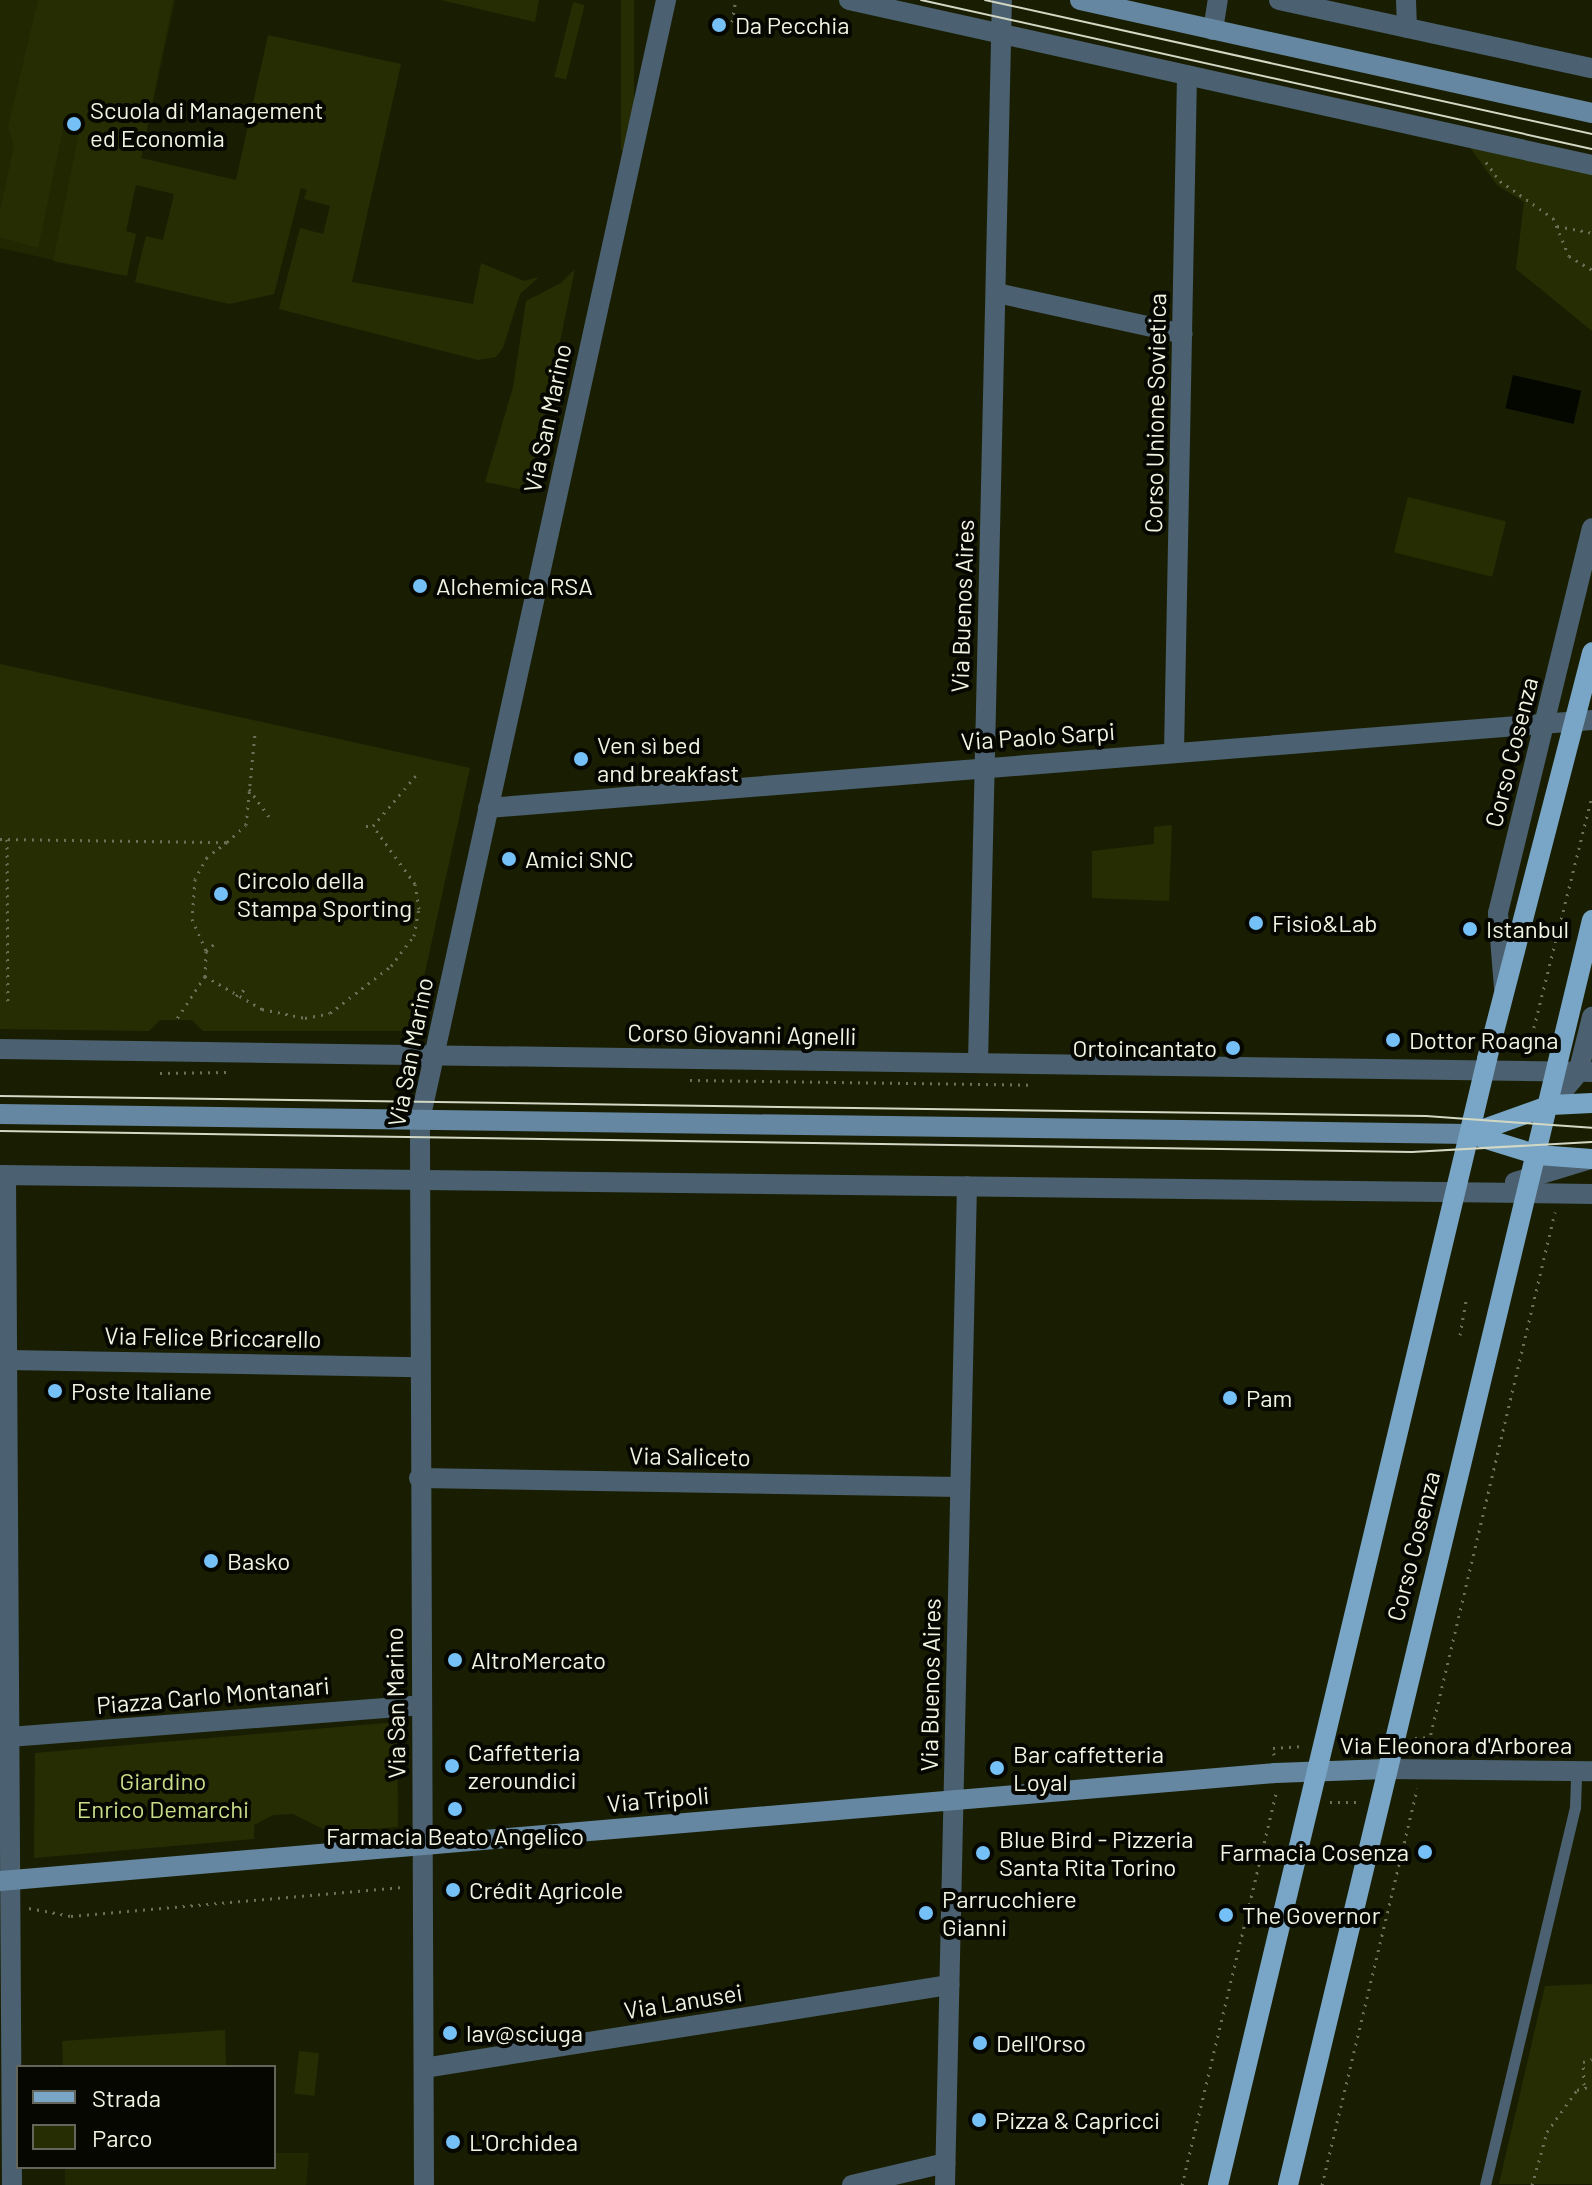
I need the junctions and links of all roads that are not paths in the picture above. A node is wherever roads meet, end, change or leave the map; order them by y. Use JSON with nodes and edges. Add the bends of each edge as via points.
{"nodes":[{"id":1,"x":666,"y":0,"type":"edge"},
{"id":2,"x":849,"y":0,"type":"edge"},
{"id":3,"x":1002,"y":0,"type":"edge"},
{"id":4,"x":1080,"y":0,"type":"edge"},
{"id":5,"x":1218,"y":0,"type":"edge"},
{"id":6,"x":1279,"y":0,"type":"edge"},
{"id":7,"x":1406,"y":0,"type":"edge"},
{"id":8,"x":1407,"y":28,"type":"junction"},
{"id":9,"x":1213,"y":30,"type":"junction"},
{"id":10,"x":1002,"y":34,"type":"junction"},
{"id":11,"x":1592,"y":68,"type":"edge"},
{"id":12,"x":1187,"y":75,"type":"junction"},
{"id":13,"x":1592,"y":113,"type":"edge"},
{"id":14,"x":1592,"y":165,"type":"edge"},
{"id":15,"x":997,"y":293,"type":"junction"},
{"id":16,"x":1183,"y":334,"type":"junction"},
{"id":17,"x":1592,"y":528,"type":"edge"},
{"id":18,"x":1592,"y":652,"type":"edge"},
{"id":19,"x":1584,"y":721,"type":"edge"},
{"id":20,"x":1546,"y":723,"type":"junction"},
{"id":21,"x":1174,"y":752,"type":"junction"},
{"id":22,"x":983,"y":765,"type":"junction"},
{"id":23,"x":488,"y":808,"type":"junction"},
{"id":24,"x":1592,"y":920,"type":"edge"},
{"id":25,"x":1504,"y":991,"type":"junction"},
{"id":26,"x":1592,"y":1017,"type":"edge"},
{"id":27,"x":0,"y":1049,"type":"edge"},
{"id":28,"x":433,"y":1056,"type":"junction"},
{"id":29,"x":978,"y":1063,"type":"junction"},
{"id":30,"x":1484,"y":1071,"type":"junction"},
{"id":31,"x":1585,"y":1072,"type":"edge"},
{"id":32,"x":1556,"y":1091,"type":"junction"},
{"id":33,"x":1592,"y":1102,"type":"edge"},
{"id":34,"x":0,"y":1114,"type":"edge"},
{"id":35,"x":420,"y":1120,"type":"junction"},
{"id":36,"x":1470,"y":1134,"type":"junction"},
{"id":37,"x":1538,"y":1155,"type":"junction"},
{"id":38,"x":1591,"y":1159,"type":"edge"},
{"id":39,"x":3,"y":1175,"type":"edge"},
{"id":40,"x":419,"y":1179,"type":"junction"},
{"id":41,"x":967,"y":1186,"type":"junction"},
{"id":42,"x":1530,"y":1186,"type":"junction"},
{"id":43,"x":1456,"y":1194,"type":"junction"},
{"id":44,"x":1592,"y":1194,"type":"edge"},
{"id":45,"x":7,"y":1360,"type":"junction"},
{"id":46,"x":418,"y":1367,"type":"junction"},
{"id":47,"x":419,"y":1478,"type":"junction"},
{"id":48,"x":960,"y":1487,"type":"junction"},
{"id":49,"x":4,"y":1662,"type":"edge"},
{"id":50,"x":421,"y":1705,"type":"junction"},
{"id":51,"x":9,"y":1737,"type":"junction"},
{"id":52,"x":1386,"y":1769,"type":"junction"},
{"id":53,"x":1320,"y":1770,"type":"junction"},
{"id":54,"x":1584,"y":1771,"type":"edge"},
{"id":55,"x":953,"y":1800,"type":"junction"},
{"id":56,"x":422,"y":1844,"type":"junction"},
{"id":57,"x":3,"y":1880,"type":"edge"},
{"id":58,"x":949,"y":1985,"type":"junction"},
{"id":59,"x":424,"y":2068,"type":"junction"},
{"id":60,"x":945,"y":2163,"type":"junction"},
{"id":61,"x":8,"y":2178,"type":"edge"},
{"id":62,"x":424,"y":2185,"type":"edge"},
{"id":63,"x":852,"y":2185,"type":"edge"},
{"id":64,"x":945,"y":2185,"type":"edge"},
{"id":65,"x":1218,"y":2185,"type":"edge"},
{"id":66,"x":1288,"y":2185,"type":"edge"},
{"id":67,"x":1485,"y":2185,"type":"edge"}],
"edges":[{"from":1,"to":23,"type":"street","name":"Via San Marino"},
{"from":2,"to":10,"type":"street"},
{"from":3,"to":10,"type":"street","name":"Via Buenos Aires"},
{"from":4,"to":9,"type":"main road"},
{"from":5,"to":9,"type":"street"},
{"from":6,"to":8,"type":"street"},
{"from":7,"to":8,"type":"street"},
{"from":8,"to":11,"type":"street"},
{"from":9,"to":13,"type":"main road"},
{"from":10,"to":12,"type":"street"},
{"from":10,"to":15,"type":"street","name":"Via Buenos Aires"},
{"from":12,"to":14,"type":"street"},
{"from":12,"to":16,"type":"street","name":"Corso Unione Sovietica"},
{"from":15,"to":16,"type":"street"},
{"from":15,"to":22,"type":"street","name":"Via Buenos Aires"},
{"from":16,"to":21,"type":"street","name":"Corso Unione Sovietica"},
{"from":17,"to":20,"type":"street","name":"Corso Cosenza"},
{"from":18,"to":19,"type":"main road","name":"Corso Cosenza"},
{"from":19,"to":20,"type":"street","name":"Via Paolo Sarpi"},
{"from":19,"to":25,"type":"main road","name":"Corso Cosenza"},
{"from":20,"to":21,"type":"street","name":"Via Paolo Sarpi"},
{"from":20,"to":25,"type":"street","name":"Corso Cosenza","via":[[1498,913]]},
{"from":21,"to":22,"type":"street","name":"Via Paolo Sarpi"},
{"from":22,"to":23,"type":"street","name":"Via Paolo Sarpi"},
{"from":22,"to":29,"type":"street","name":"Via Buenos Aires"},
{"from":23,"to":28,"type":"street","name":"Via San Marino"},
{"from":24,"to":32,"type":"main road","name":"Corso Cosenza"},
{"from":25,"to":30,"type":"main road","name":"Corso Cosenza"},
{"from":26,"to":31,"type":"street"},
{"from":27,"to":28,"type":"street","name":"Corso Giovanni Agnelli"},
{"from":28,"to":29,"type":"street","name":"Corso Giovanni Agnelli"},
{"from":28,"to":35,"type":"street","name":"Via San Marino"},
{"from":29,"to":30,"type":"street","name":"Corso Giovanni Agnelli"},
{"from":30,"to":32,"type":"street","name":"Corso Giovanni Agnelli"},
{"from":30,"to":36,"type":"main road","name":"Corso Cosenza"},
{"from":31,"to":32,"type":"street","name":"Corso Giovanni Agnelli"},
{"from":32,"to":33,"type":"main road","name":"Corso Giovanni Agnelli"},
{"from":32,"to":36,"type":"main road","name":"Corso Giovanni Agnelli"},
{"from":32,"to":37,"type":"main road","name":"Corso Cosenza"},
{"from":34,"to":35,"type":"main road","name":"Corso Giovanni Agnelli"},
{"from":35,"to":36,"type":"main road","name":"Corso Giovanni Agnelli"},
{"from":35,"to":40,"type":"street","name":"Via San Marino"},
{"from":36,"to":37,"type":"main road","name":"Corso Giovanni Agnelli"},
{"from":36,"to":43,"type":"main road","name":"Corso Cosenza"},
{"from":37,"to":38,"type":"main road","name":"Corso Giovanni Agnelli"},
{"from":37,"to":42,"type":"main road","name":"Corso Cosenza"},
{"from":38,"to":42,"type":"street","name":"Corso Giovanni Agnelli"},
{"from":39,"to":40,"type":"street","name":"Corso Giovanni Agnelli"},
{"from":39,"to":45,"type":"street"},
{"from":40,"to":41,"type":"street","name":"Corso Giovanni Agnelli"},
{"from":40,"to":46,"type":"street","name":"Via San Marino"},
{"from":41,"to":43,"type":"street","name":"Corso Giovanni Agnelli"},
{"from":41,"to":48,"type":"street","name":"Via Buenos Aires"},
{"from":42,"to":43,"type":"street","name":"Corso Giovanni Agnelli"},
{"from":42,"to":44,"type":"street","name":"Corso Giovanni Agnelli"},
{"from":42,"to":52,"type":"main road","name":"Corso Cosenza"},
{"from":43,"to":53,"type":"main road","name":"Corso Cosenza"},
{"from":45,"to":46,"type":"street","name":"Via Felice Briccarello"},
{"from":45,"to":49,"type":"street"},
{"from":46,"to":47,"type":"street","name":"Via San Marino"},
{"from":47,"to":48,"type":"street","name":"Via Saliceto"},
{"from":47,"to":50,"type":"street","name":"Via San Marino"},
{"from":48,"to":55,"type":"street","name":"Via Buenos Aires"},
{"from":49,"to":51,"type":"street"},
{"from":50,"to":51,"type":"street","name":"Piazza Carlo Montanari"},
{"from":50,"to":56,"type":"street","name":"Via San Marino"},
{"from":51,"to":57,"type":"street"},
{"from":52,"to":53,"type":"main road","name":"Via Eleonora d'Arborea"},
{"from":52,"to":54,"type":"street","name":"Via Eleonora d'Arborea"},
{"from":52,"to":66,"type":"main road","name":"Corso Cosenza"},
{"from":53,"to":55,"type":"main road","name":"Via Tripoli"},
{"from":53,"to":65,"type":"main road","name":"Corso Cosenza"},
{"from":54,"to":67,"type":"lane"},
{"from":55,"to":56,"type":"main road","name":"Via Tripoli"},
{"from":55,"to":58,"type":"street","name":"Via Buenos Aires"},
{"from":56,"to":57,"type":"main road","name":"Via Tripoli"},
{"from":56,"to":59,"type":"street","name":"Via San Marino"},
{"from":57,"to":61,"type":"street"},
{"from":58,"to":59,"type":"street","name":"Via Lanusei"},
{"from":58,"to":60,"type":"street","name":"Via Buenos Aires"},
{"from":59,"to":62,"type":"street","name":"Via San Marino"},
{"from":60,"to":63,"type":"street"},
{"from":60,"to":64,"type":"street","name":"Via Buenos Aires"}]}
